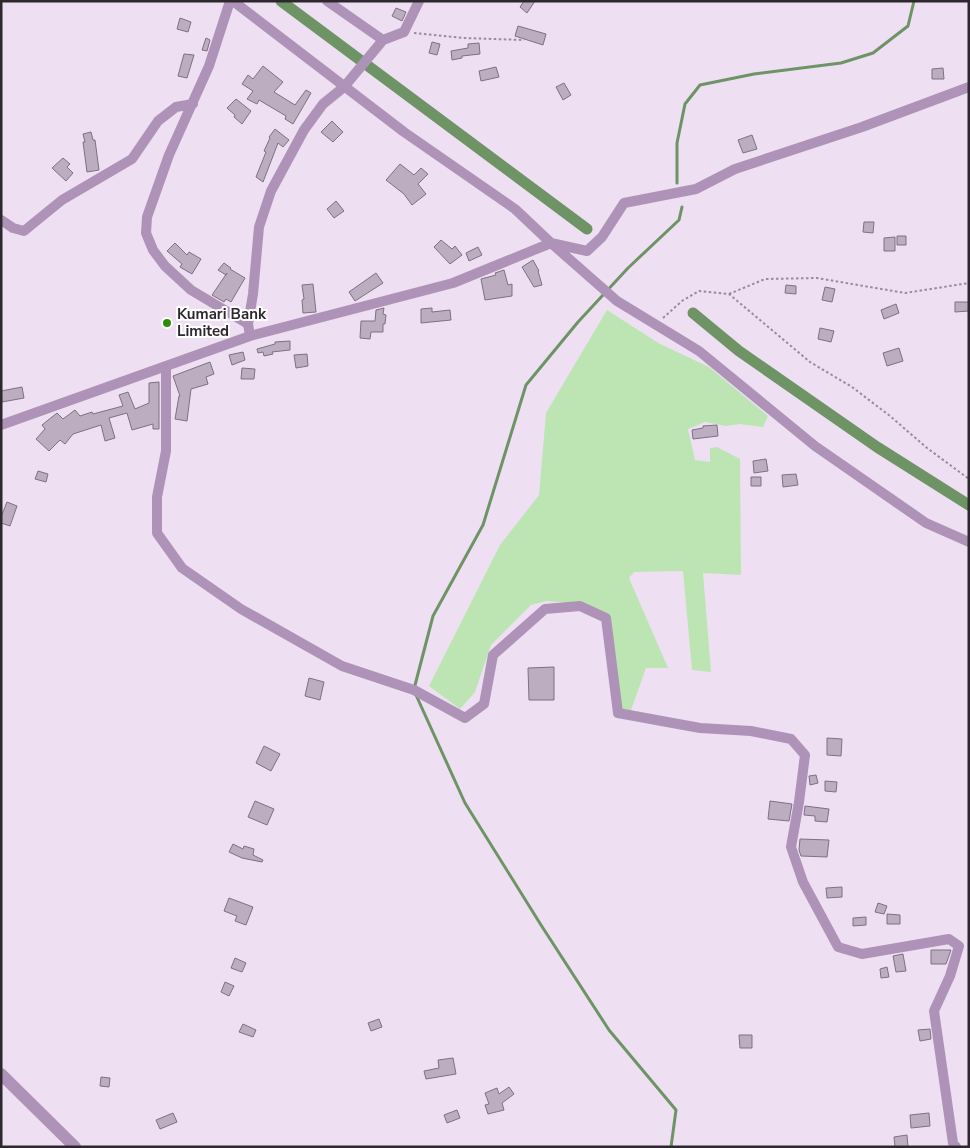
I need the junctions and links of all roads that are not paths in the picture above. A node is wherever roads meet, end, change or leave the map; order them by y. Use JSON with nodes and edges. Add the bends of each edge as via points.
{"nodes":[{"id":1,"x":232,"y":1,"type":"edge"},
{"id":2,"x":327,"y":1,"type":"edge"},
{"id":3,"x":419,"y":1,"type":"edge"},
{"id":4,"x":383,"y":40,"type":"junction"},
{"id":5,"x":344,"y":87,"type":"junction"},
{"id":6,"x":969,"y":87,"type":"edge"},
{"id":7,"x":193,"y":104,"type":"junction"},
{"id":8,"x":1,"y":220,"type":"edge"},
{"id":9,"x":551,"y":243,"type":"junction"},
{"id":10,"x":248,"y":324,"type":"junction"},
{"id":11,"x":250,"y":336,"type":"junction"},
{"id":12,"x":166,"y":366,"type":"junction"},
{"id":13,"x":1,"y":425,"type":"edge"},
{"id":14,"x":969,"y":542,"type":"edge"},
{"id":15,"x":1,"y":1074,"type":"edge"},
{"id":16,"x":75,"y":1147,"type":"edge"},
{"id":17,"x":956,"y":1147,"type":"edge"}],
"edges":[{"from":1,"to":5,"type":"street"},
{"from":1,"to":7,"type":"street"},
{"from":2,"to":4,"type":"street"},
{"from":3,"to":4,"type":"street","via":[[404,32]]},
{"from":4,"to":5,"type":"street"},
{"from":5,"to":9,"type":"street","via":[[515,208]]},
{"from":5,"to":10,"type":"street","via":[[323,104],[304,130],[271,191],[259,227]]},
{"from":6,"to":9,"type":"street","via":[[735,170],[696,189],[624,203],[602,237],[587,251]]},
{"from":7,"to":8,"type":"street","via":[[176,107],[158,122],[132,159],[62,200],[24,231]]},
{"from":7,"to":10,"type":"street","via":[[169,155],[147,217],[146,233],[153,250],[178,278]]},
{"from":9,"to":11,"type":"street","via":[[453,283]]},
{"from":9,"to":14,"type":"street","via":[[617,301],[700,351],[815,446],[926,523]]},
{"from":10,"to":11,"type":"street"},
{"from":11,"to":12,"type":"street"},
{"from":12,"to":13,"type":"street"},
{"from":12,"to":17,"type":"street","via":[[166,451],[157,497],[157,533],[182,568],[242,609],[342,666],[414,690],[466,718],[484,704],[493,655],[545,609],[580,606],[606,618],[618,712],[700,728],[751,731],[792,739],[805,755],[791,847],[804,882],[838,946],[862,954],[949,939],[959,946],[934,1011]]},
{"from":15,"to":16,"type":"street"}]}
